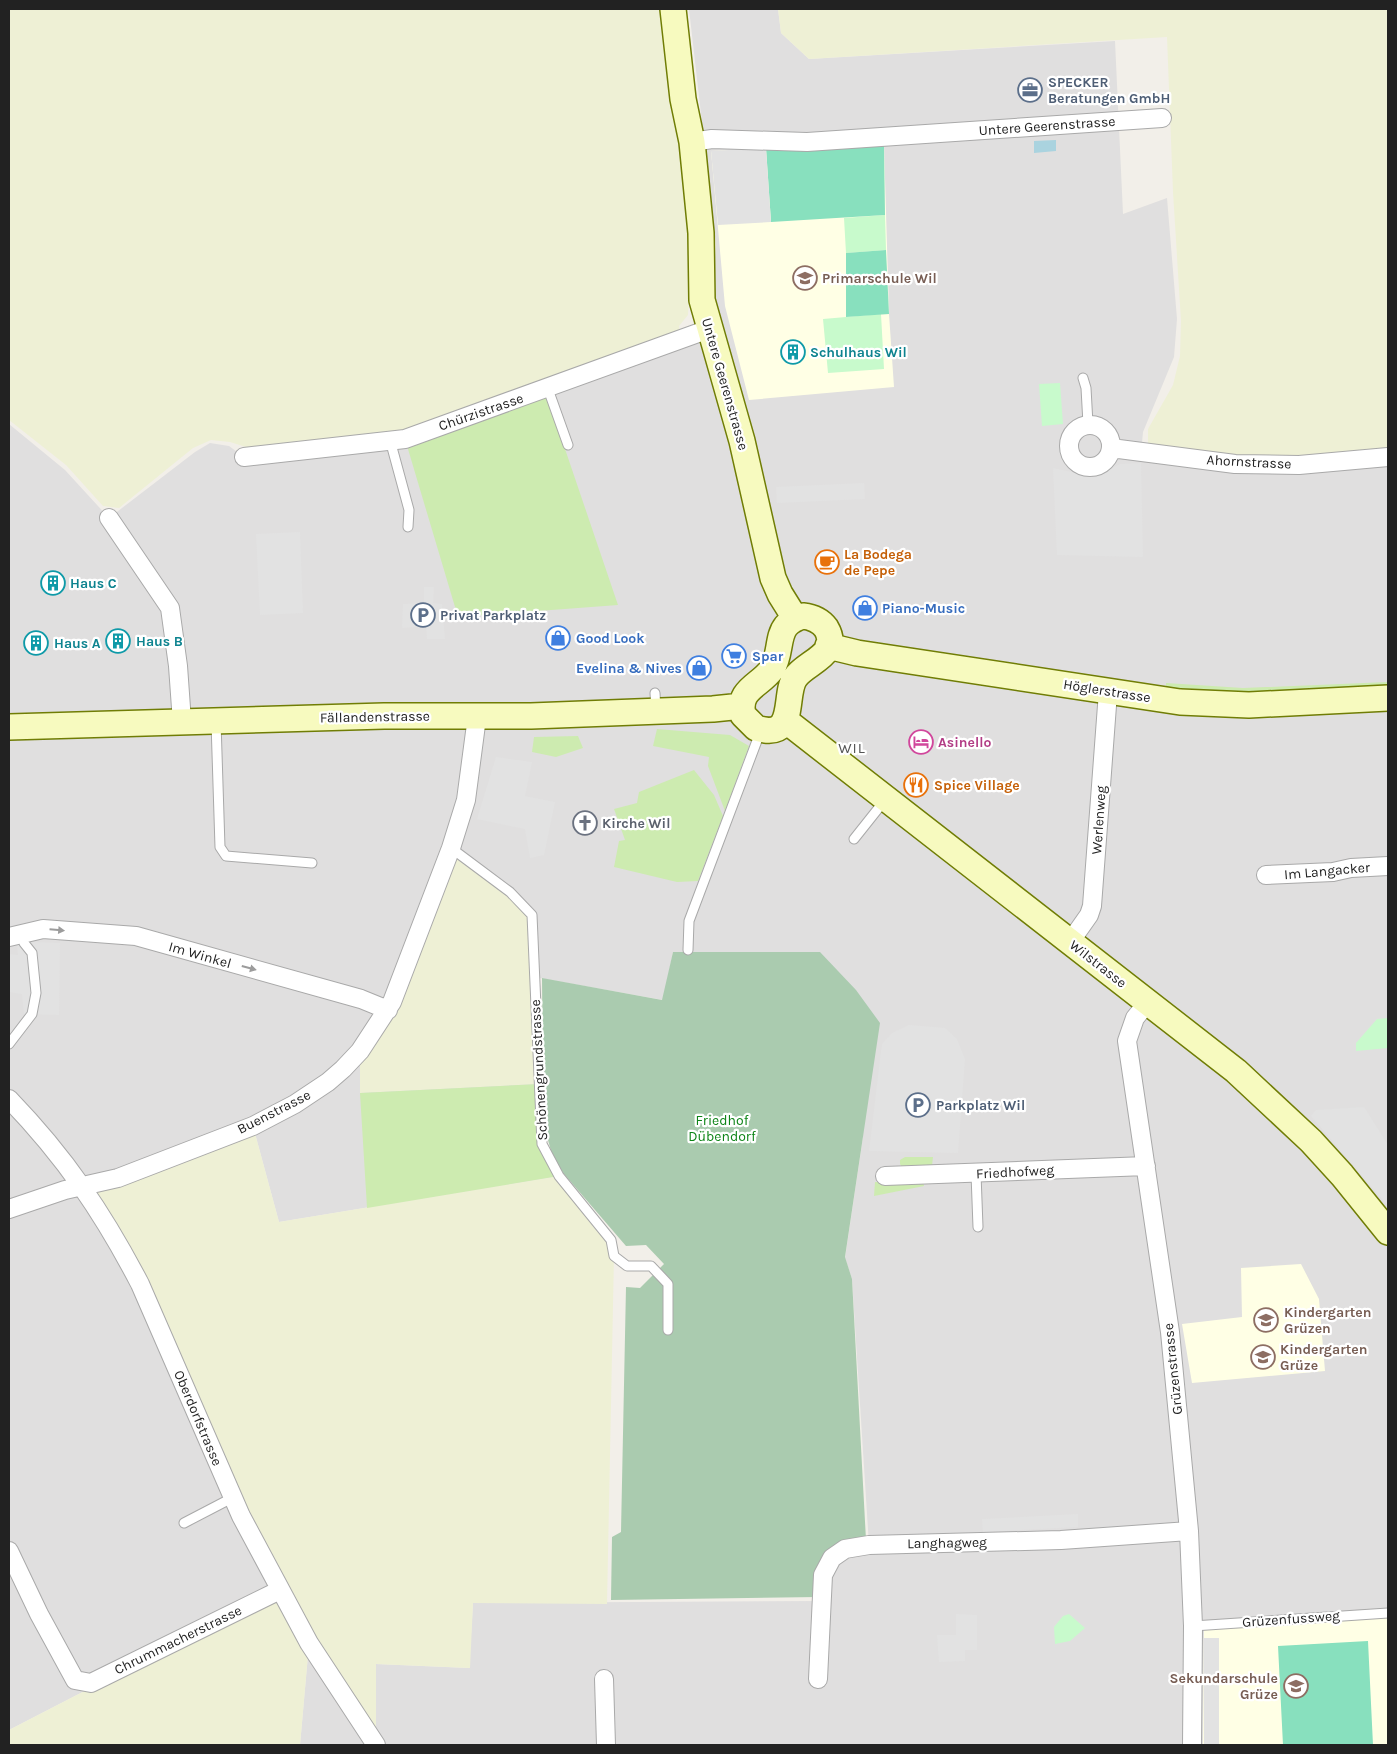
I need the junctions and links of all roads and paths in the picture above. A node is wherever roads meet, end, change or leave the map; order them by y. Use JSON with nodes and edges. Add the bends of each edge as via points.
{"nodes":[{"id":1,"x":673,"y":9,"type":"edge"},
{"id":2,"x":1162,"y":118,"type":"dead end"},
{"id":3,"x":692,"y":142,"type":"junction"},
{"id":4,"x":709,"y":329,"type":"junction"},
{"id":5,"x":1083,"y":378,"type":"dead end"},
{"id":6,"x":548,"y":389,"type":"junction"},
{"id":7,"x":1088,"y":424,"type":"junction"},
{"id":8,"x":390,"y":440,"type":"junction"},
{"id":9,"x":568,"y":446,"type":"dead end"},
{"id":10,"x":1111,"y":448,"type":"junction"},
{"id":11,"x":244,"y":457,"type":"dead end"},
{"id":12,"x":1388,"y":457,"type":"edge"},
{"id":13,"x":109,"y":518,"type":"dead end"},
{"id":14,"x":408,"y":527,"type":"dead end"},
{"id":15,"x":795,"y":618,"type":"junction"},
{"id":16,"x":828,"y":646,"type":"junction"},
{"id":17,"x":1108,"y":692,"type":"junction"},
{"id":18,"x":1388,"y":698,"type":"edge"},
{"id":19,"x":742,"y":706,"type":"junction"},
{"id":20,"x":477,"y":717,"type":"junction"},
{"id":21,"x":785,"y":720,"type":"junction"},
{"id":22,"x":182,"y":722,"type":"junction"},
{"id":23,"x":216,"y":722,"type":"junction"},
{"id":24,"x":9,"y":727,"type":"edge"},
{"id":25,"x":761,"y":730,"type":"junction"},
{"id":26,"x":886,"y":799,"type":"junction"},
{"id":27,"x":854,"y":839,"type":"dead end"},
{"id":28,"x":451,"y":848,"type":"junction"},
{"id":29,"x":312,"y":862,"type":"dead end"},
{"id":30,"x":1388,"y":866,"type":"edge"},
{"id":31,"x":1266,"y":875,"type":"dead end"},
{"id":32,"x":15,"y":935,"type":"edge"},
{"id":33,"x":1070,"y":942,"type":"junction"},
{"id":34,"x":688,"y":950,"type":"dead end"},
{"id":35,"x":1148,"y":1002,"type":"junction"},
{"id":36,"x":388,"y":1010,"type":"junction"},
{"id":37,"x":9,"y":1044,"type":"edge"},
{"id":38,"x":9,"y":1099,"type":"edge"},
{"id":39,"x":1146,"y":1166,"type":"junction"},
{"id":40,"x":976,"y":1174,"type":"junction"},
{"id":41,"x":884,"y":1176,"type":"dead end"},
{"id":42,"x":83,"y":1186,"type":"junction"},
{"id":43,"x":9,"y":1209,"type":"edge"},
{"id":44,"x":978,"y":1226,"type":"dead end"},
{"id":45,"x":1388,"y":1232,"type":"edge"},
{"id":46,"x":668,"y":1330,"type":"dead end"},
{"id":47,"x":232,"y":1498,"type":"junction"},
{"id":48,"x":184,"y":1522,"type":"dead end"},
{"id":49,"x":1189,"y":1531,"type":"junction"},
{"id":50,"x":9,"y":1551,"type":"edge"},
{"id":51,"x":280,"y":1590,"type":"junction"},
{"id":52,"x":1388,"y":1613,"type":"edge"},
{"id":53,"x":1193,"y":1626,"type":"junction"},
{"id":54,"x":604,"y":1679,"type":"dead end"},
{"id":55,"x":818,"y":1679,"type":"dead end"},
{"id":56,"x":376,"y":1745,"type":"edge"},
{"id":57,"x":606,"y":1745,"type":"edge"},
{"id":58,"x":1192,"y":1745,"type":"edge"}],
"edges":[{"from":1,"to":3,"type":"main road","name":"Untere Geerenstrasse","via":[[683,99]]},
{"from":2,"to":3,"type":"street","name":"Untere Geerenstrasse","via":[[807,142]]},
{"from":3,"to":4,"type":"main road","name":"Untere Geerenstrasse","via":[[701,232],[700,286]]},
{"from":4,"to":6,"type":"street","name":"Chürzistrasse"},
{"from":4,"to":15,"type":"main road","name":"Untere Geerenstrasse","via":[[742,440],[773,578]]},
{"from":5,"to":7,"type":"lane"},
{"from":6,"to":8,"type":"street","name":"Chürzistrasse","via":[[406,439]]},
{"from":6,"to":9,"type":"lane"},
{"from":7,"to":10,"type":"street","via":[[1105,431]]},
{"from":7,"to":10,"type":"street","via":[[1076,429],[1069,440],[1072,459],[1084,467],[1092,467],[1105,461]]},
{"from":8,"to":11,"type":"street","name":"Chürzistrasse"},
{"from":8,"to":14,"type":"lane","via":[[409,510]]},
{"from":10,"to":12,"type":"street","name":"Ahornstrasse","via":[[1235,464],[1300,464]]},
{"from":13,"to":22,"type":"street","via":[[170,608]]},
{"from":15,"to":16,"type":"main road","via":[[809,617],[820,622],[828,632]]},
{"from":15,"to":19,"type":"main road","via":[[783,631],[774,665],[747,691]]},
{"from":16,"to":17,"type":"main road","name":"Höglerstrasse"},
{"from":16,"to":21,"type":"main road","via":[[819,660],[794,678]]},
{"from":17,"to":18,"type":"main road","name":"Höglerstrasse","via":[[1224,705]]},
{"from":17,"to":33,"type":"street","name":"Werlenweg","via":[[1092,906]]},
{"from":19,"to":20,"type":"main road","name":"Fällandenstrasse","via":[[712,709],[656,702]]},
{"from":19,"to":25,"type":"main road","via":[[746,720]]},
{"from":20,"to":23,"type":"main road","name":"Fällandenstrasse","via":[[425,715]]},
{"from":20,"to":28,"type":"street","name":"Buenstrasse","via":[[466,800]]},
{"from":21,"to":25,"type":"main road","via":[[774,729]]},
{"from":21,"to":26,"type":"main road","name":"Wilstrasse"},
{"from":22,"to":23,"type":"main road","name":"Fällandenstrasse"},
{"from":22,"to":24,"type":"main road","name":"Fällandenstrasse"},
{"from":23,"to":29,"type":"lane","via":[[220,847],[226,856]]},
{"from":25,"to":34,"type":"lane","via":[[690,921]]},
{"from":26,"to":27,"type":"lane"},
{"from":26,"to":33,"type":"main road","name":"Wilstrasse"},
{"from":28,"to":36,"type":"street","name":"Buenstrasse"},
{"from":28,"to":46,"type":"lane","name":"Schönengrundstrasse","via":[[510,892],[532,915],[542,1144],[559,1176],[610,1240],[614,1256],[627,1266],[651,1266],[668,1284]]},
{"from":30,"to":31,"type":"street","name":"Im Langacker"},
{"from":32,"to":36,"type":"street","name":"Im Winkel","one_way":true,"via":[[43,929],[136,936],[361,999]]},
{"from":32,"to":37,"type":"lane","via":[[32,954],[36,993],[32,1014]]},
{"from":33,"to":35,"type":"main road","name":"Wilstrasse"},
{"from":35,"to":39,"type":"street","name":"Grüzenstrasse","via":[[1135,1018],[1127,1041]]},
{"from":35,"to":45,"type":"main road","name":"Wilstrasse","via":[[1272,1103],[1342,1175]]},
{"from":36,"to":42,"type":"street","name":"Buenstrasse","via":[[360,1051],[343,1069],[295,1104],[253,1126],[118,1178]]},
{"from":38,"to":42,"type":"street","name":"Oberdorfstrasse","via":[[44,1136]]},
{"from":39,"to":40,"type":"street","name":"Friedhofweg"},
{"from":39,"to":49,"type":"street","name":"Grüzenstrasse","via":[[1170,1332]]},
{"from":40,"to":41,"type":"street","name":"Friedhofweg"},
{"from":40,"to":44,"type":"lane"},
{"from":42,"to":43,"type":"street","name":"Buenstrasse"},
{"from":42,"to":47,"type":"street","name":"Oberdorfstrasse","via":[[140,1284]]},
{"from":47,"to":48,"type":"lane"},
{"from":47,"to":51,"type":"street","name":"Oberdorfstrasse"},
{"from":49,"to":53,"type":"street","name":"Grüzenstrasse"},
{"from":49,"to":55,"type":"street","name":"Langhagweg","via":[[1062,1540],[869,1545],[845,1549],[832,1558],[823,1575]]},
{"from":50,"to":51,"type":"street","name":"Chrummacherstrasse","via":[[75,1680],[91,1683]]},
{"from":51,"to":56,"type":"street","name":"Oberdorfstrasse","via":[[309,1643]]},
{"from":52,"to":53,"type":"lane","name":"Grüzenfussweg"},
{"from":53,"to":58,"type":"street","name":"Grüzenstrasse"},
{"from":54,"to":57,"type":"street"}]}
